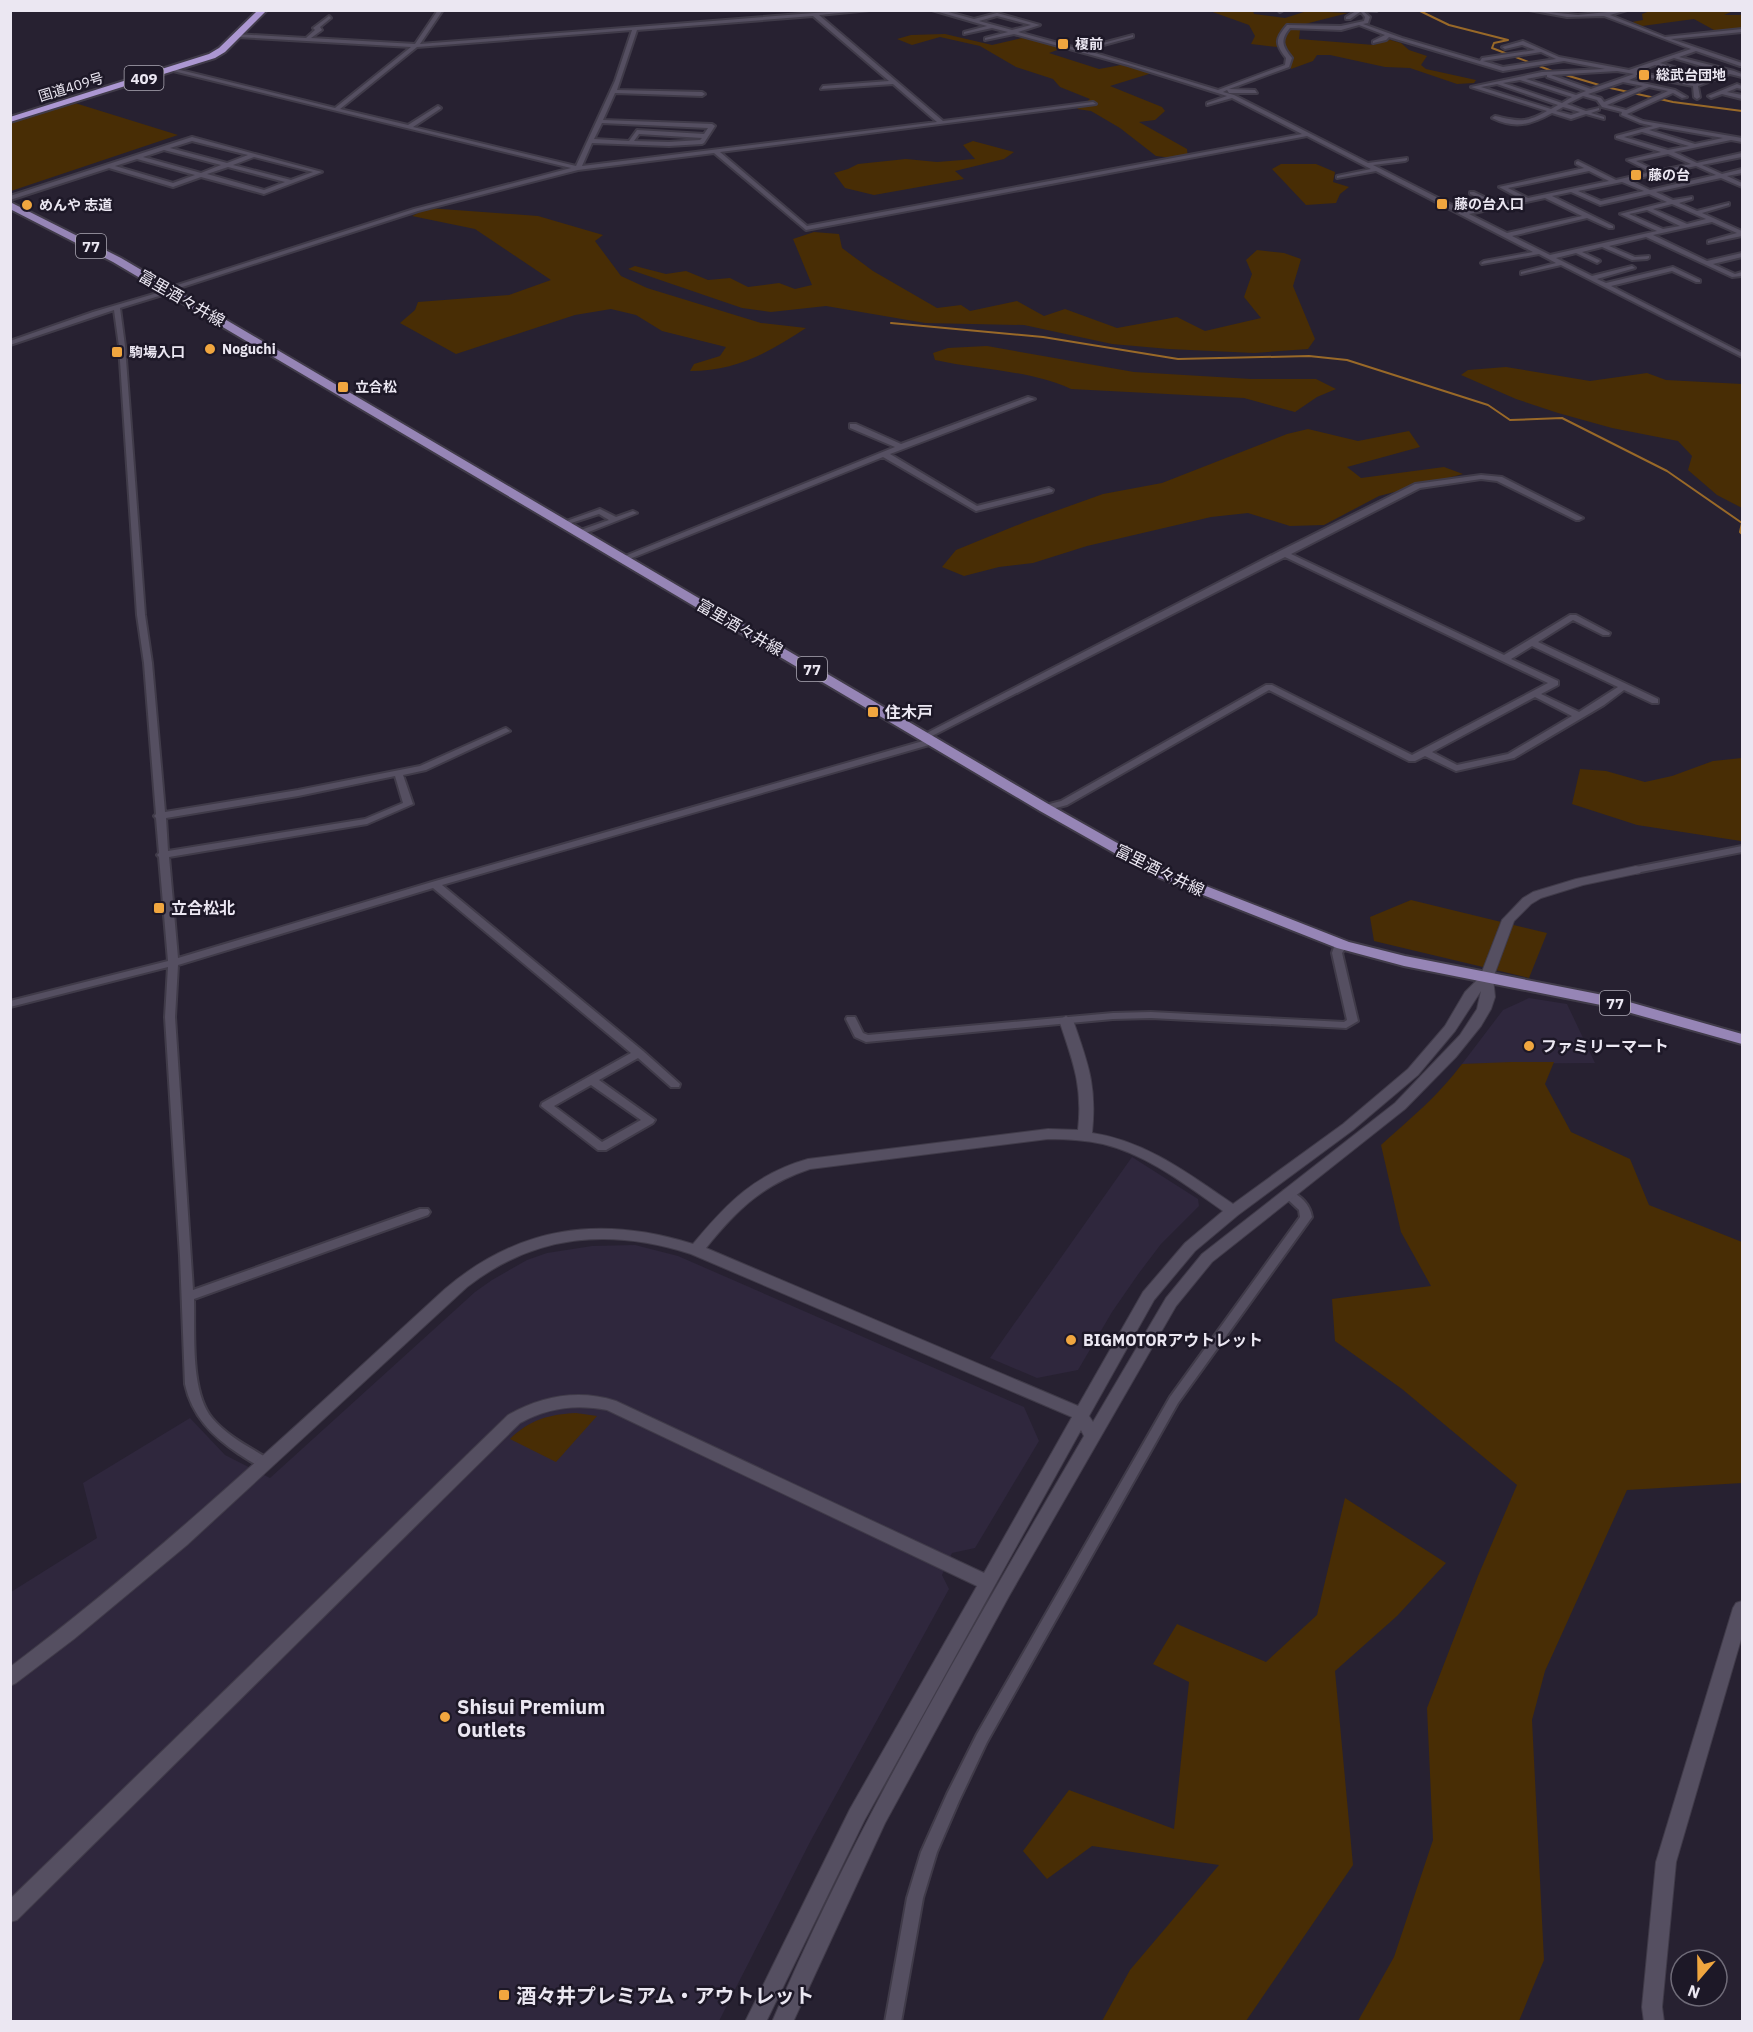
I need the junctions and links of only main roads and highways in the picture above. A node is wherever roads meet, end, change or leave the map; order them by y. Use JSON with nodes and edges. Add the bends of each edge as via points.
{"nodes":[{"id":1,"x":263,"y":10,"type":"edge"},
{"id":2,"x":10,"y":120,"type":"edge"},
{"id":3,"x":10,"y":205,"type":"edge"},
{"id":4,"x":1743,"y":1040,"type":"edge"}],
"edges":[{"from":1,"to":2,"type":"highway","name":"国道409号","number":"409","via":[[216,54]]},
{"from":3,"to":4,"type":"main road","name":"富里酒々井線","number":"77","via":[[117,260],[1160,873],[1343,945],[1608,1002]]}]}
